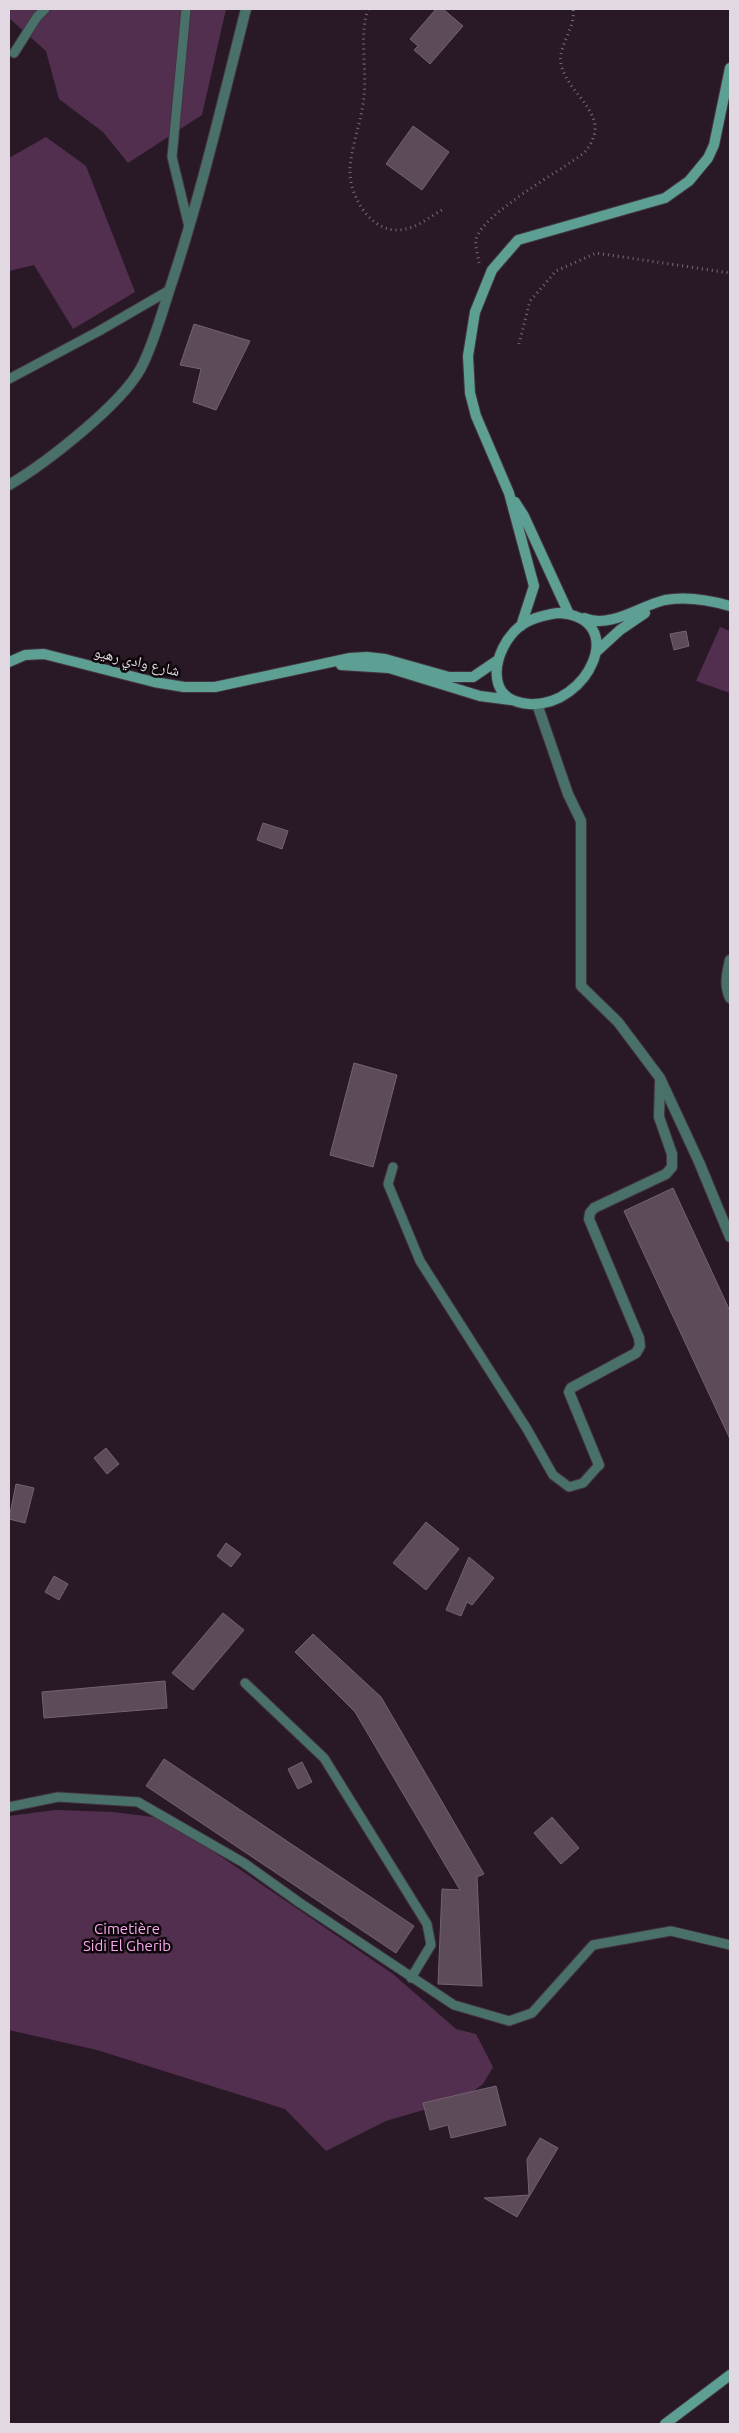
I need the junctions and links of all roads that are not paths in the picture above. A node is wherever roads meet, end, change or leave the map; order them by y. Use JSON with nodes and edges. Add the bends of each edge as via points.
{"nodes":[{"id":1,"x":45,"y":9,"type":"edge"},
{"id":2,"x":186,"y":9,"type":"edge"},
{"id":3,"x":246,"y":9,"type":"edge"},
{"id":4,"x":14,"y":53,"type":"dead end"},
{"id":5,"x":730,"y":68,"type":"edge"},
{"id":6,"x":189,"y":227,"type":"junction"},
{"id":7,"x":168,"y":291,"type":"junction"},
{"id":8,"x":9,"y":378,"type":"edge"},
{"id":9,"x":9,"y":485,"type":"edge"},
{"id":10,"x":509,"y":493,"type":"junction"},
{"id":11,"x":665,"y":600,"type":"junction"},
{"id":12,"x":730,"y":606,"type":"edge"},
{"id":13,"x":572,"y":614,"type":"junction"},
{"id":14,"x":521,"y":626,"type":"junction"},
{"id":15,"x":596,"y":652,"type":"junction"},
{"id":16,"x":498,"y":660,"type":"junction"},
{"id":17,"x":9,"y":662,"type":"edge"},
{"id":18,"x":320,"y":665,"type":"junction"},
{"id":19,"x":513,"y":700,"type":"junction"},
{"id":20,"x":537,"y":704,"type":"junction"},
{"id":21,"x":730,"y":960,"type":"edge"},
{"id":22,"x":730,"y":998,"type":"edge"},
{"id":23,"x":660,"y":1078,"type":"junction"},
{"id":24,"x":393,"y":1167,"type":"dead end"},
{"id":25,"x":730,"y":1237,"type":"edge"},
{"id":26,"x":599,"y":1465,"type":"joint"},
{"id":27,"x":245,"y":1683,"type":"dead end"},
{"id":28,"x":9,"y":1807,"type":"edge"},
{"id":29,"x":730,"y":1945,"type":"edge"},
{"id":30,"x":411,"y":1978,"type":"junction"},
{"id":31,"x":730,"y":2375,"type":"edge"},
{"id":32,"x":665,"y":2424,"type":"edge"}],
"edges":[{"from":1,"to":4,"type":"lane"},
{"from":2,"to":6,"type":"lane","via":[[172,156]]},
{"from":3,"to":6,"type":"street"},
{"from":5,"to":10,"type":"street","via":[[714,145],[689,181],[665,198],[518,240],[492,270],[475,312],[468,356],[470,393],[476,416]]},
{"from":6,"to":7,"type":"street"},
{"from":7,"to":8,"type":"lane"},
{"from":7,"to":9,"type":"street","via":[[141,368],[121,396],[51,457]]},
{"from":10,"to":13,"type":"street","via":[[524,516]]},
{"from":10,"to":14,"type":"street","via":[[534,586]]},
{"from":11,"to":12,"type":"street","via":[[690,598]]},
{"from":11,"to":13,"type":"street","via":[[613,619],[593,622]]},
{"from":11,"to":15,"type":"street","via":[[620,630]]},
{"from":13,"to":14,"type":"street","via":[[547,614]]},
{"from":13,"to":15,"type":"street","via":[[590,625],[597,643]]},
{"from":14,"to":16,"type":"street","via":[[509,638]]},
{"from":15,"to":20,"type":"street","via":[[580,684],[560,698]]},
{"from":16,"to":18,"type":"street","name":"شارع وادي رهيو","via":[[473,677],[465,678],[376,657],[350,658]]},
{"from":16,"to":19,"type":"street","via":[[496,669],[500,687]]},
{"from":17,"to":18,"type":"street","name":"شارع وادي رهيو","via":[[25,655],[44,654],[162,684],[200,688]]},
{"from":18,"to":19,"type":"street","name":"شارع وادي رهيو","via":[[379,666],[480,696]]},
{"from":19,"to":20,"type":"street"},
{"from":20,"to":23,"type":"street","via":[[568,794],[581,821],[581,986],[618,1022]]},
{"from":21,"to":22,"type":"street","via":[[727,991]]},
{"from":23,"to":25,"type":"street"},
{"from":23,"to":26,"type":"street","via":[[659,1117],[672,1154],[672,1168],[590,1212],[589,1220],[640,1346],[636,1353],[569,1392]]},
{"from":24,"to":26,"type":"lane","via":[[388,1184],[420,1261],[553,1475],[568,1487],[583,1483]]},
{"from":27,"to":30,"type":"lane","via":[[324,1758],[427,1924],[431,1945]]},
{"from":28,"to":30,"type":"lane","via":[[58,1797],[138,1802],[244,1863]]},
{"from":29,"to":30,"type":"lane","via":[[671,1931],[593,1945],[532,2013],[509,2022],[454,2005]]},
{"from":31,"to":32,"type":"street"}]}
